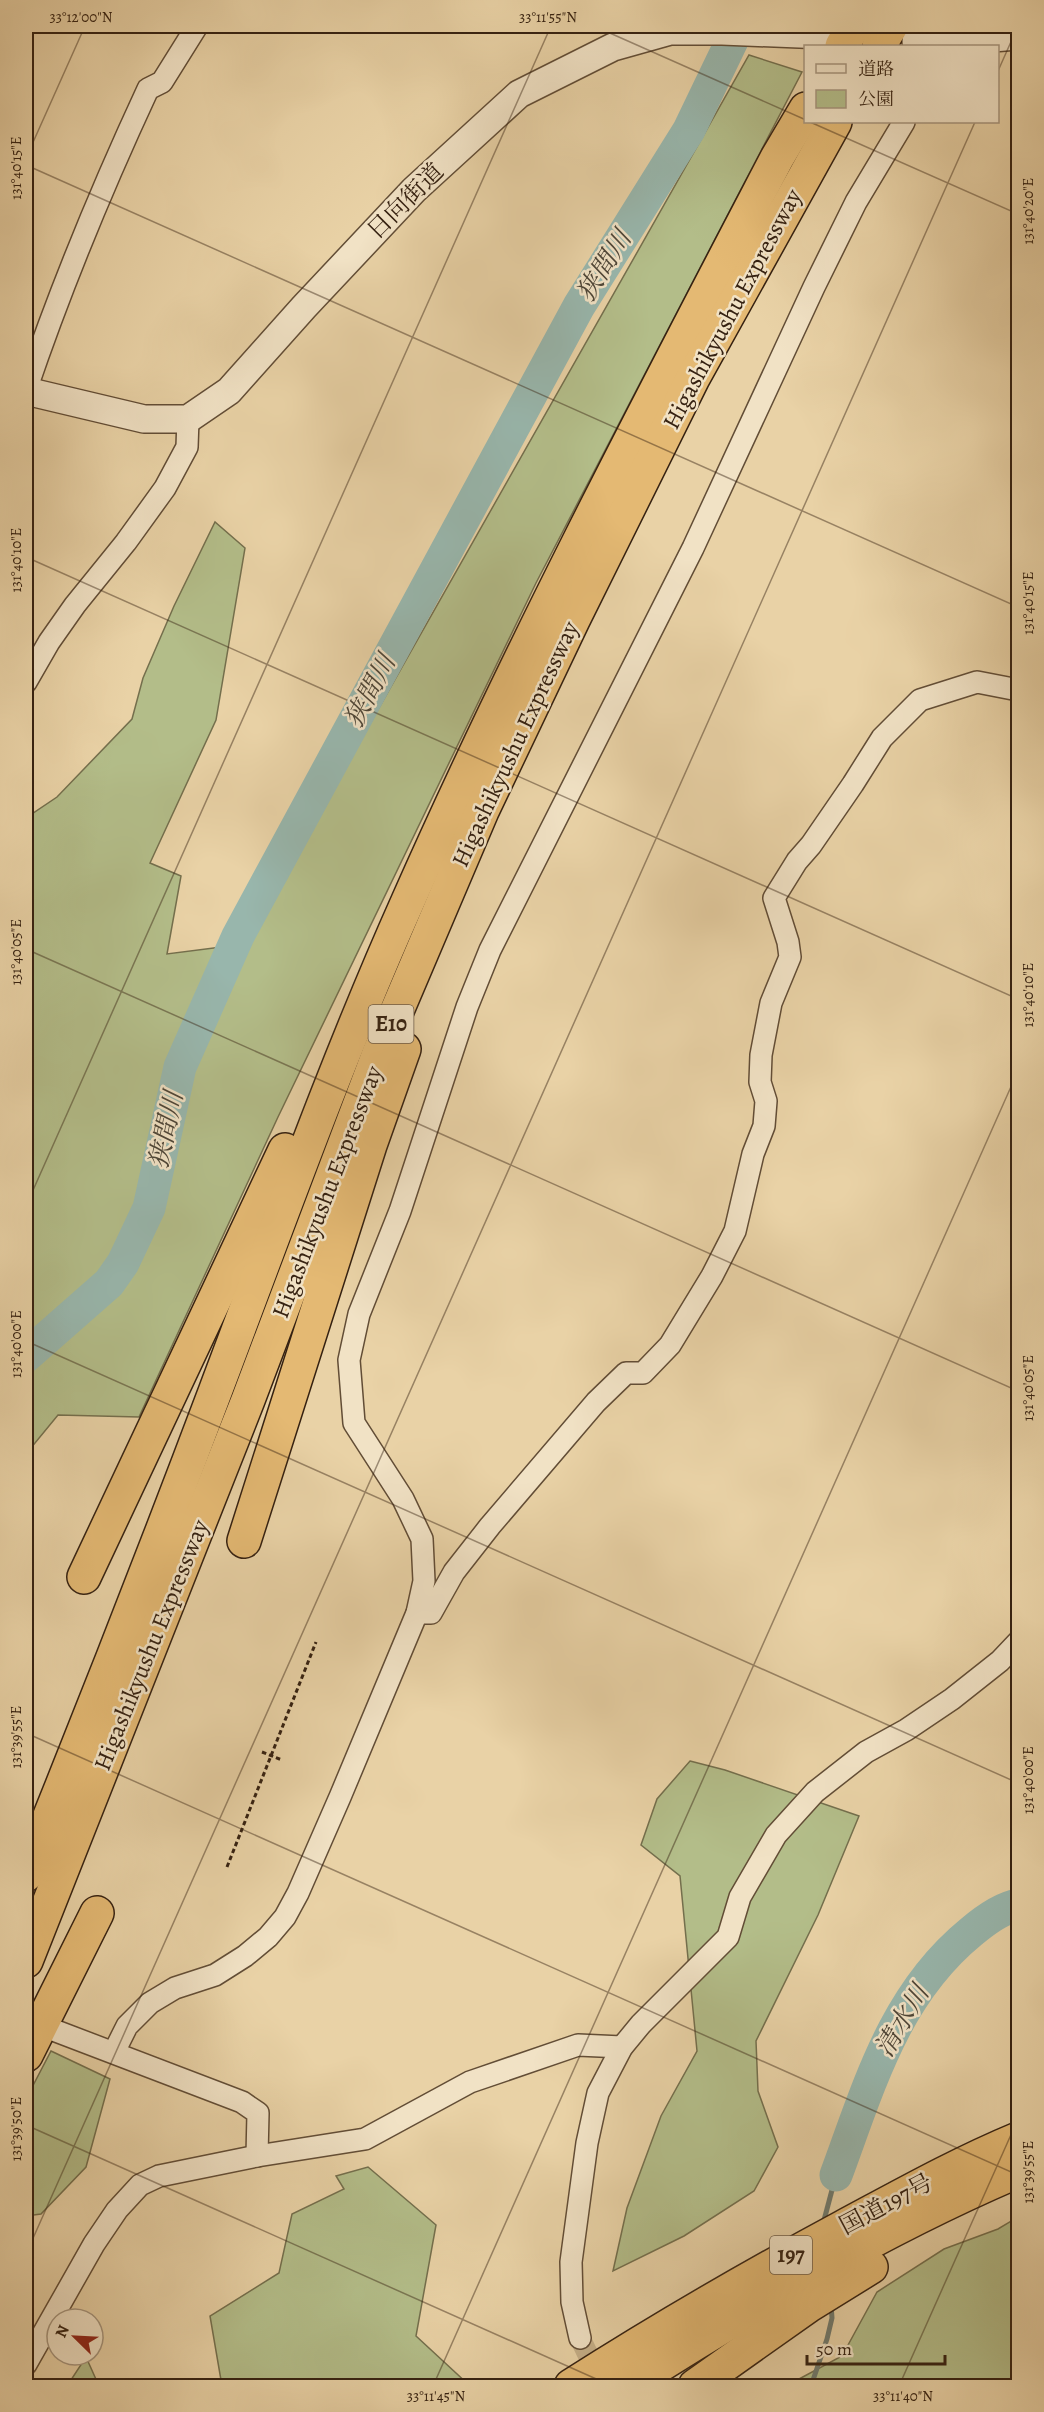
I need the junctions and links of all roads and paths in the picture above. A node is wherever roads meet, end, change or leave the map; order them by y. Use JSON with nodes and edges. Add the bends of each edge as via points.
{"nodes":[{"id":1,"x":197,"y":26,"type":"edge"},
{"id":2,"x":823,"y":33,"type":"edge"},
{"id":3,"x":929,"y":36,"type":"edge"},
{"id":4,"x":1018,"y":36,"type":"edge"},
{"id":5,"x":884,"y":45,"type":"edge"},
{"id":6,"x":804,"y":112,"type":"edge"},
{"id":7,"x":834,"y":123,"type":"edge"},
{"id":8,"x":903,"y":123,"type":"edge"},
{"id":9,"x":26,"y":390,"type":"edge"},
{"id":10,"x":188,"y":419,"type":"junction"},
{"id":11,"x":573,"y":620,"type":"junction"},
{"id":12,"x":26,"y":682,"type":"edge"},
{"id":13,"x":1018,"y":690,"type":"edge"},
{"id":14,"x":408,"y":902,"type":"junction"},
{"id":15,"x":244,"y":1541,"type":"dead end"},
{"id":16,"x":84,"y":1577,"type":"dead end"},
{"id":17,"x":417,"y":1613,"type":"junction"},
{"id":18,"x":316,"y":1642,"type":"dead end"},
{"id":19,"x":1018,"y":1642,"type":"edge"},
{"id":20,"x":262,"y":1752,"type":"dead end"},
{"id":21,"x":271,"y":1756,"type":"junction"},
{"id":22,"x":282,"y":1760,"type":"dead end"},
{"id":23,"x":227,"y":1867,"type":"dead end"},
{"id":24,"x":26,"y":1875,"type":"edge"},
{"id":25,"x":97,"y":1913,"type":"dead end"},
{"id":26,"x":26,"y":1961,"type":"edge"},
{"id":27,"x":56,"y":2031,"type":"dead end"},
{"id":28,"x":622,"y":2047,"type":"junction"},
{"id":29,"x":114,"y":2052,"type":"junction"},
{"id":30,"x":26,"y":2055,"type":"edge"},
{"id":31,"x":1018,"y":2139,"type":"edge"},
{"id":32,"x":257,"y":2156,"type":"junction"},
{"id":33,"x":1018,"y":2171,"type":"edge"},
{"id":34,"x":1018,"y":2182,"type":"edge"},
{"id":35,"x":580,"y":2338,"type":"tunnel mouth"},
{"id":36,"x":26,"y":2364,"type":"edge"},
{"id":37,"x":571,"y":2386,"type":"edge"},
{"id":38,"x":627,"y":2386,"type":"edge"},
{"id":39,"x":695,"y":2386,"type":"edge"}],
"edges":[{"from":1,"to":9,"type":"street","via":[[162,82],[148,89],[54,307]]},
{"from":2,"to":10,"type":"street","name":"日向街道","via":[[670,32],[613,47],[519,94],[414,190],[229,391]]},
{"from":3,"to":4,"type":"street"},
{"from":3,"to":5,"type":"highway"},
{"from":6,"to":14,"type":"highway","name":"Higashikyushu Expressway","number":"E10","via":[[598,504]]},
{"from":7,"to":11,"type":"highway","name":"Higashikyushu Expressway","number":"E10","via":[[693,378]]},
{"from":8,"to":17,"type":"street","via":[[856,202],[693,548],[490,950],[467,1007],[400,1210],[359,1314],[349,1360],[354,1423],[403,1499],[422,1539],[424,1581]]},
{"from":9,"to":10,"type":"street","via":[[144,419]]},
{"from":10,"to":12,"type":"street","via":[[188,447],[165,488],[55,632]]},
{"from":11,"to":15,"type":"highway","via":[[431,974],[370,1145]]},
{"from":11,"to":26,"type":"highway","name":"Higashikyushu Expressway","number":"E10","via":[[482,811],[393,1020]]},
{"from":13,"to":17,"type":"street","via":[[976,682],[920,700],[882,738],[854,784],[797,861],[774,898],[790,957],[771,1003],[761,1055],[760,1082],[766,1101],[764,1126],[753,1154],[735,1232],[670,1346],[643,1373],[627,1373],[596,1402],[475,1544],[431,1613]]},
{"from":14,"to":16,"type":"highway","via":[[336,1042]]},
{"from":14,"to":24,"type":"highway","name":"Higashikyushu Expressway","number":"E10","via":[[282,1210],[121,1640]]},
{"from":17,"to":29,"type":"street","via":[[336,1808],[285,1917],[245,1956],[215,1975],[175,1988],[150,2003],[127,2026]]},
{"from":18,"to":21,"type":"path"},
{"from":19,"to":28,"type":"street","via":[[952,1699],[866,1752],[815,1792],[776,1835],[740,1897],[728,1936]]},
{"from":20,"to":21,"type":"path"},
{"from":21,"to":22,"type":"path"},
{"from":21,"to":23,"type":"path"},
{"from":25,"to":30,"type":"highway"},
{"from":27,"to":29,"type":"street"},
{"from":28,"to":32,"type":"street","via":[[578,2045],[470,2082],[365,2139]]},
{"from":28,"to":35,"type":"street","via":[[598,2093],[587,2143],[571,2262],[572,2302]]},
{"from":29,"to":32,"type":"street","via":[[242,2102],[258,2113]]},
{"from":31,"to":37,"type":"highway","name":"国道197号","number":"197","via":[[779,2261]]},
{"from":32,"to":36,"type":"street","via":[[159,2176],[140,2185],[94,2244]]},
{"from":33,"to":38,"type":"highway","name":"国道197号","number":"197","via":[[959,2197],[828,2267],[724,2325]]},
{"from":34,"to":39,"type":"highway","via":[[808,2306]]}]}
